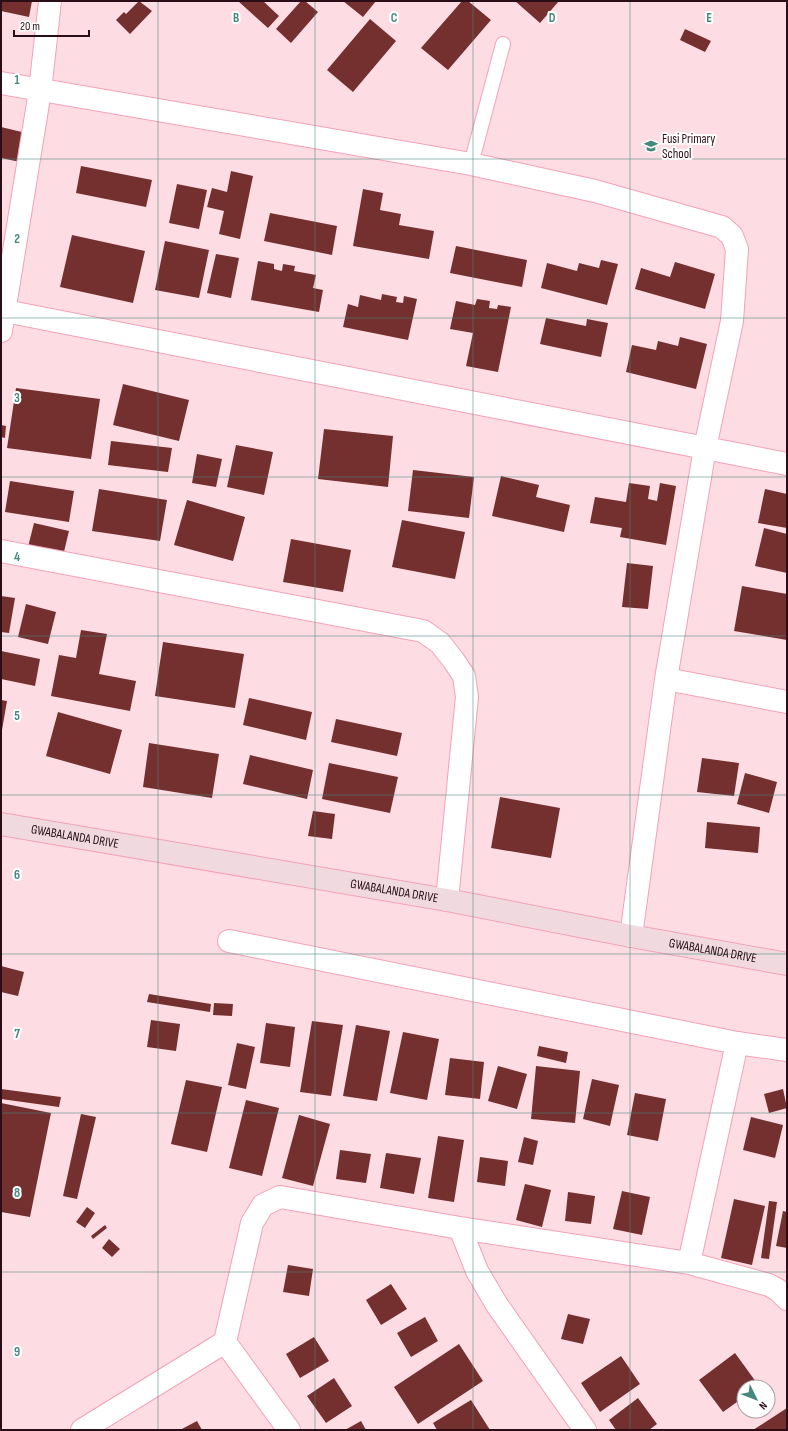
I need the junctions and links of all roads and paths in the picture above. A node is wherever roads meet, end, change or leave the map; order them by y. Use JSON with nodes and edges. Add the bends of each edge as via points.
{"nodes":[{"id":1,"x":50,"y":1,"type":"edge"},
{"id":2,"x":503,"y":44,"type":"dead end"},
{"id":3,"x":1,"y":83,"type":"edge"},
{"id":4,"x":40,"y":91,"type":"junction"},
{"id":5,"x":471,"y":164,"type":"junction"},
{"id":6,"x":3,"y":321,"type":"edge"},
{"id":7,"x":705,"y":448,"type":"junction"},
{"id":8,"x":787,"y":464,"type":"edge"},
{"id":9,"x":1,"y":551,"type":"edge"},
{"id":10,"x":666,"y":679,"type":"junction"},
{"id":11,"x":787,"y":702,"type":"edge"},
{"id":12,"x":1,"y":824,"type":"edge"},
{"id":13,"x":447,"y":900,"type":"junction"},
{"id":14,"x":631,"y":936,"type":"junction"},
{"id":15,"x":229,"y":941,"type":"dead end"},
{"id":16,"x":787,"y":964,"type":"edge"},
{"id":17,"x":737,"y":1043,"type":"junction"},
{"id":18,"x":787,"y":1050,"type":"edge"},
{"id":19,"x":460,"y":1228,"type":"junction"},
{"id":20,"x":689,"y":1263,"type":"junction"},
{"id":21,"x":787,"y":1299,"type":"edge"},
{"id":22,"x":225,"y":1342,"type":"junction"},
{"id":23,"x":82,"y":1430,"type":"edge"},
{"id":24,"x":289,"y":1430,"type":"edge"},
{"id":25,"x":585,"y":1430,"type":"edge"}],
"edges":[{"from":1,"to":4,"type":"street"},
{"from":2,"to":5,"type":"lane"},
{"from":3,"to":4,"type":"street"},
{"from":4,"to":5,"type":"street"},
{"from":4,"to":6,"type":"street"},
{"from":5,"to":7,"type":"street","via":[[595,190],[722,227],[732,236],[737,249],[732,321]]},
{"from":6,"to":7,"type":"street"},
{"from":7,"to":8,"type":"street"},
{"from":7,"to":10,"type":"street"},
{"from":9,"to":13,"type":"street","via":[[423,631],[440,643],[464,676],[467,697]]},
{"from":10,"to":11,"type":"street"},
{"from":10,"to":14,"type":"street"},
{"from":12,"to":13,"type":"street","name":"GWABALANDA DRIVE"},
{"from":13,"to":14,"type":"street","name":"GWABALANDA DRIVE"},
{"from":14,"to":16,"type":"street","name":"GWABALANDA DRIVE"},
{"from":15,"to":17,"type":"street"},
{"from":17,"to":18,"type":"street"},
{"from":17,"to":20,"type":"street"},
{"from":19,"to":20,"type":"street"},
{"from":19,"to":22,"type":"street","via":[[280,1197],[263,1205],[252,1223]]},
{"from":19,"to":25,"type":"street","via":[[477,1271],[497,1305]]},
{"from":20,"to":21,"type":"street","via":[[768,1285]]},
{"from":22,"to":23,"type":"street"},
{"from":22,"to":24,"type":"street"}]}
